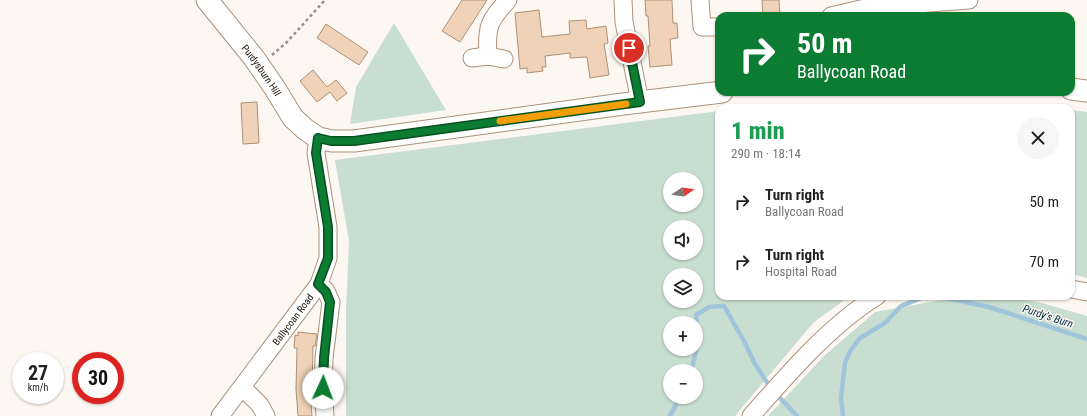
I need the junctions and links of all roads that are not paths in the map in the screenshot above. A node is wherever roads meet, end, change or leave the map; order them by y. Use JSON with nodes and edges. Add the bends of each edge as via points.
{"nodes":[{"id":1,"x":207,"y":0,"type":"edge"},
{"id":2,"x":508,"y":0,"type":"edge"},
{"id":3,"x":623,"y":0,"type":"edge"},
{"id":4,"x":700,"y":0,"type":"edge"},
{"id":5,"x":969,"y":0,"type":"edge"},
{"id":6,"x":865,"y":4,"type":"edge"},
{"id":7,"x":842,"y":12,"type":"edge"},
{"id":8,"x":715,"y":27,"type":"edge"},
{"id":9,"x":488,"y":57,"type":"dead end"},
{"id":10,"x":1075,"y":90,"type":"edge"},
{"id":11,"x":1087,"y":91,"type":"edge"},
{"id":12,"x":715,"y":93,"type":"edge"},
{"id":13,"x":640,"y":102,"type":"junction"},
{"id":14,"x":318,"y":138,"type":"junction"},
{"id":15,"x":318,"y":284,"type":"junction"},
{"id":16,"x":1075,"y":290,"type":"edge"},
{"id":17,"x":1087,"y":292,"type":"edge"},
{"id":18,"x":871,"y":300,"type":"edge"},
{"id":19,"x":242,"y":386,"type":"junction"},
{"id":20,"x":220,"y":416,"type":"edge"},
{"id":21,"x":266,"y":416,"type":"edge"},
{"id":22,"x":325,"y":416,"type":"edge"},
{"id":23,"x":750,"y":416,"type":"edge"}],
"edges":[{"from":1,"to":14,"type":"main road","name":"Purdysburn Hill","via":[[260,66],[293,118]]},
{"from":2,"to":9,"type":"street","via":[[489,24]]},
{"from":3,"to":13,"type":"street","via":[[624,22]]},
{"from":4,"to":8,"type":"street","via":[[702,28]]},
{"from":5,"to":6,"type":"street"},
{"from":6,"to":7,"type":"street"},
{"from":10,"to":11,"type":"main road"},
{"from":12,"to":13,"type":"main road"},
{"from":13,"to":14,"type":"main road","via":[[354,141]]},
{"from":14,"to":15,"type":"street","name":"Ballycoan Road","via":[[316,153],[328,227],[328,258]]},
{"from":15,"to":19,"type":"street","name":"Ballycoan Road"},
{"from":15,"to":22,"type":"street","via":[[326,292],[330,302],[324,358]]},
{"from":16,"to":17,"type":"street"},
{"from":18,"to":23,"type":"street","via":[[807,355]]},
{"from":19,"to":20,"type":"street","name":"Ballycoan Road"},
{"from":19,"to":21,"type":"street","via":[[260,405]]}]}
